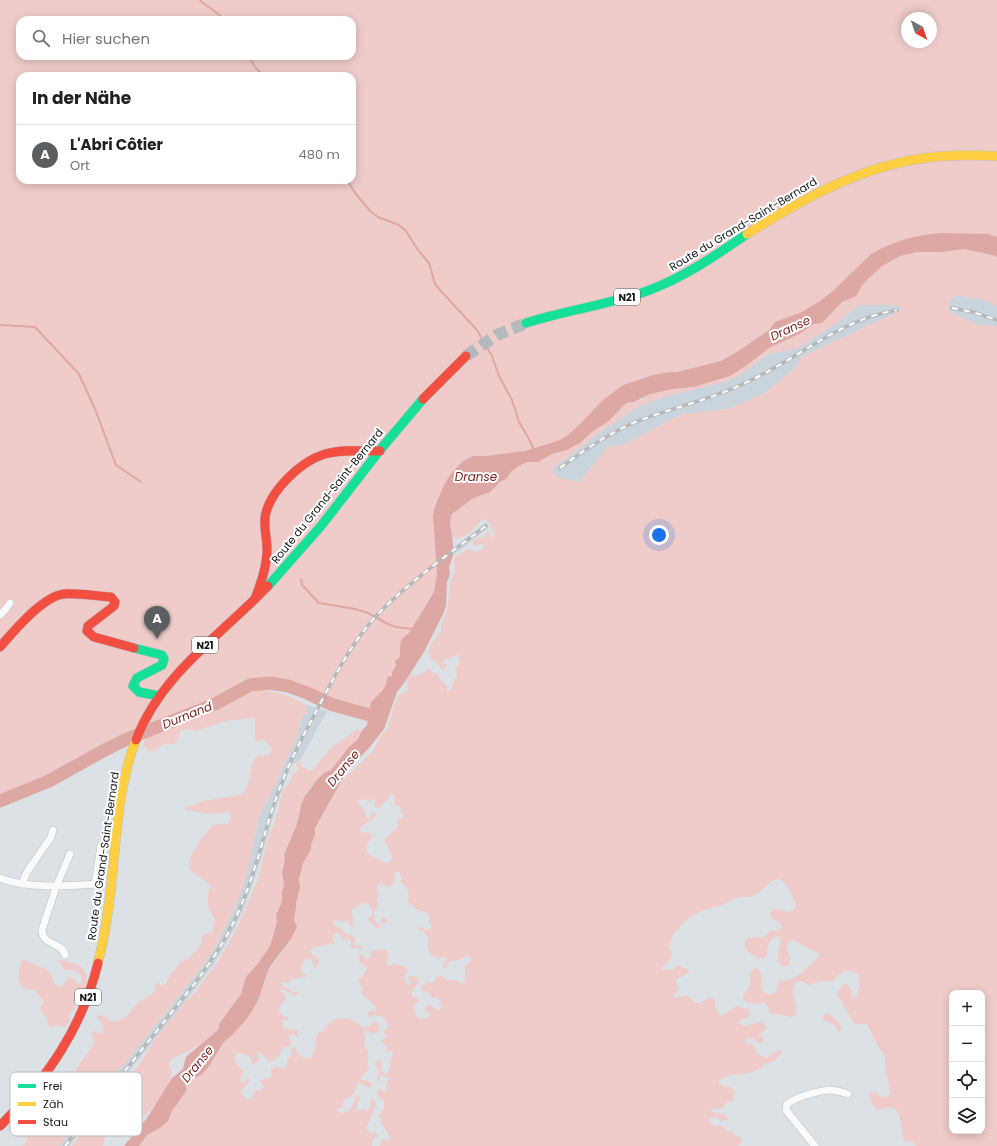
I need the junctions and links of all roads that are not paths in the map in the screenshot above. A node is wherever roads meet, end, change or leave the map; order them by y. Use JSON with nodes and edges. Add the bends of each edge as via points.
{"nodes":[{"id":1,"x":997,"y":156,"type":"edge"},
{"id":2,"x":526,"y":323,"type":"tunnel mouth"},
{"id":3,"x":466,"y":356,"type":"tunnel mouth"},
{"id":4,"x":380,"y":451,"type":"junction"},
{"id":5,"x":255,"y":598,"type":"junction"},
{"id":6,"x":10,"y":603,"type":"dead end"},
{"id":7,"x":0,"y":615,"type":"edge"},
{"id":8,"x":0,"y":647,"type":"edge"},
{"id":9,"x":159,"y":696,"type":"junction"},
{"id":10,"x":53,"y":830,"type":"dead end"},
{"id":11,"x":101,"y":846,"type":"dead end"},
{"id":12,"x":70,"y":854,"type":"dead end"},
{"id":13,"x":0,"y":878,"type":"edge"},
{"id":14,"x":23,"y":884,"type":"junction"},
{"id":15,"x":56,"y":887,"type":"junction"},
{"id":16,"x":65,"y":955,"type":"dead end"},
{"id":17,"x":48,"y":1072,"type":"edge"},
{"id":18,"x":848,"y":1094,"type":"dead end"},
{"id":19,"x":10,"y":1116,"type":"edge"},
{"id":20,"x":10,"y":1120,"type":"edge"},
{"id":21,"x":0,"y":1126,"type":"edge"},
{"id":22,"x":0,"y":1133,"type":"edge"},
{"id":23,"x":815,"y":1146,"type":"edge"}],
"edges":[{"from":1,"to":2,"type":"main road","name":"Route du Grand-Saint-Bernard","number":"N21","via":[[958,154],[908,160],[864,172],[814,195],[686,273],[651,290]]},
{"from":3,"to":4,"type":"main road","name":"Route du Grand-Saint-Bernard","number":"N21","via":[[428,392]]},
{"from":4,"to":5,"type":"main road","name":"Route du Grand-Saint-Bernard","number":"N21","via":[[291,561]]},
{"from":4,"to":5,"type":"main road","via":[[326,453],[298,470],[275,493],[268,504],[265,517],[266,565]]},
{"from":5,"to":9,"type":"main road","name":"Route du Grand-Saint-Bernard","number":"N21","via":[[194,656]]},
{"from":6,"to":7,"type":"street"},
{"from":8,"to":9,"type":"main road","via":[[21,624],[58,596],[63,594],[111,597],[114,606],[88,626],[87,631],[94,637],[162,654],[162,665],[136,678],[133,686],[139,692]]},
{"from":9,"to":17,"type":"main road","name":"Route du Grand-Saint-Bernard","number":"N21","via":[[138,733],[122,793],[106,925],[94,981],[65,1048]]},
{"from":10,"to":14,"type":"street","via":[[27,872]]},
{"from":11,"to":15,"type":"street","via":[[94,884]]},
{"from":12,"to":15,"type":"street"},
{"from":13,"to":14,"type":"street"},
{"from":14,"to":15,"type":"street"},
{"from":15,"to":16,"type":"street","via":[[42,935],[63,950]]},
{"from":18,"to":23,"type":"street","via":[[827,1090],[800,1097],[787,1104],[786,1110]]},
{"from":19,"to":21,"type":"main road","name":"Route du Grand-Saint-Bernard","number":"N21"},
{"from":20,"to":22,"type":"main road","name":"Route du Grand-Saint-Bernard","number":"N21"}]}
